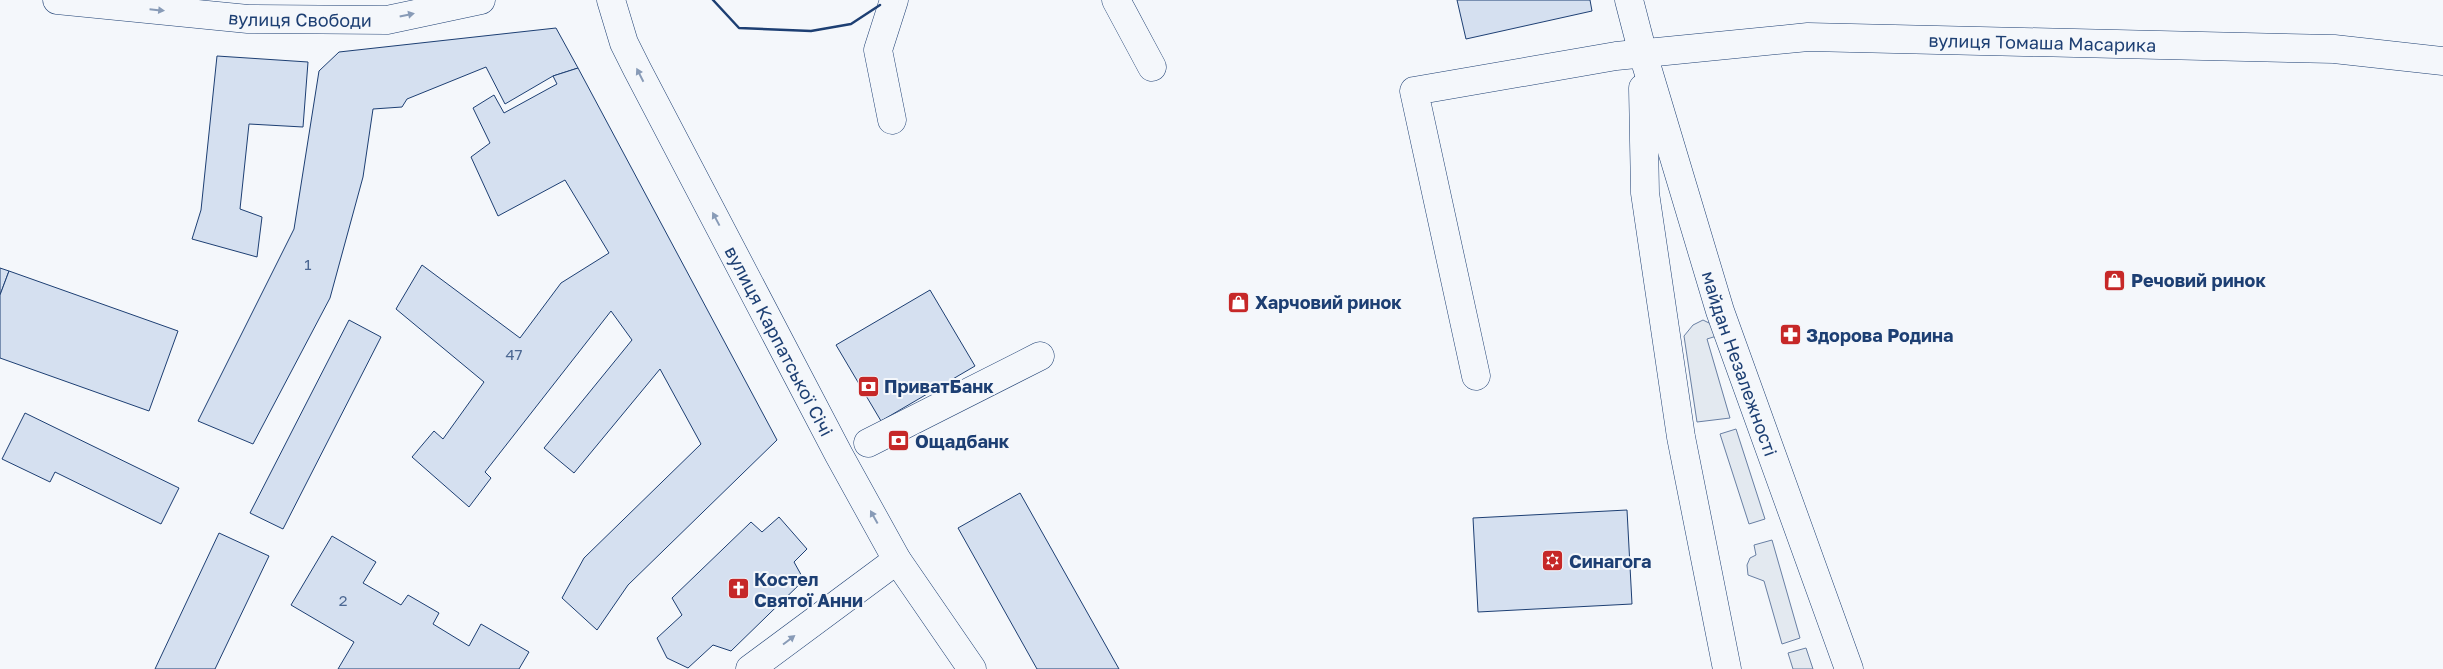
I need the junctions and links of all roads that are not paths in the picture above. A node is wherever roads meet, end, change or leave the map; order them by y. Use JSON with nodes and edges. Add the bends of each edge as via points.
{"nodes":[{"id":1,"x":57,"y":0,"type":"edge"},
{"id":2,"x":482,"y":0,"type":"edge"},
{"id":3,"x":611,"y":0,"type":"edge"},
{"id":4,"x":894,"y":0,"type":"edge"},
{"id":5,"x":1116,"y":0,"type":"edge"},
{"id":6,"x":1629,"y":0,"type":"edge"},
{"id":7,"x":1643,"y":54,"type":"junction"},
{"id":8,"x":2443,"y":61,"type":"edge"},
{"id":9,"x":1152,"y":67,"type":"dead end"},
{"id":10,"x":892,"y":120,"type":"dead end"},
{"id":11,"x":1040,"y":356,"type":"dead end"},
{"id":12,"x":1476,"y":376,"type":"dead end"},
{"id":13,"x":868,"y":443,"type":"dead end"},
{"id":14,"x":897,"y":560,"type":"junction"},
{"id":15,"x":750,"y":669,"type":"edge"},
{"id":16,"x":972,"y":669,"type":"edge"},
{"id":17,"x":1727,"y":669,"type":"edge"},
{"id":18,"x":1849,"y":669,"type":"edge"}],
"edges":[{"from":1,"to":2,"type":"street","name":"вулиця Свободи","one_way":true,"via":[[248,19],[357,20],[387,20]]},
{"from":14,"to":3,"type":"street","name":"вулиця Карпатської Січі","one_way":true,"via":[[637,69],[624,43]]},
{"from":4,"to":10,"type":"street","via":[[878,50]]},
{"from":5,"to":9,"type":"street"},
{"from":6,"to":7,"type":"street","name":"майдан Незалежності"},
{"from":7,"to":8,"type":"street","name":"вулиця Томаша Масарика","via":[[1808,36],[2334,49]]},
{"from":7,"to":12,"type":"street","name":"вулиця Томаша Масарика","via":[[1414,91]]},
{"from":7,"to":17,"type":"street","name":"майдан Незалежності","via":[[1645,193],[1681,437]]},
{"from":7,"to":18,"type":"street","name":"майдан Незалежності","via":[[1720,311]]},
{"from":11,"to":13,"type":"street"},
{"from":15,"to":14,"type":"street","one_way":true},
{"from":14,"to":16,"type":"street","name":"вулиця Карпатської Січі"}]}
